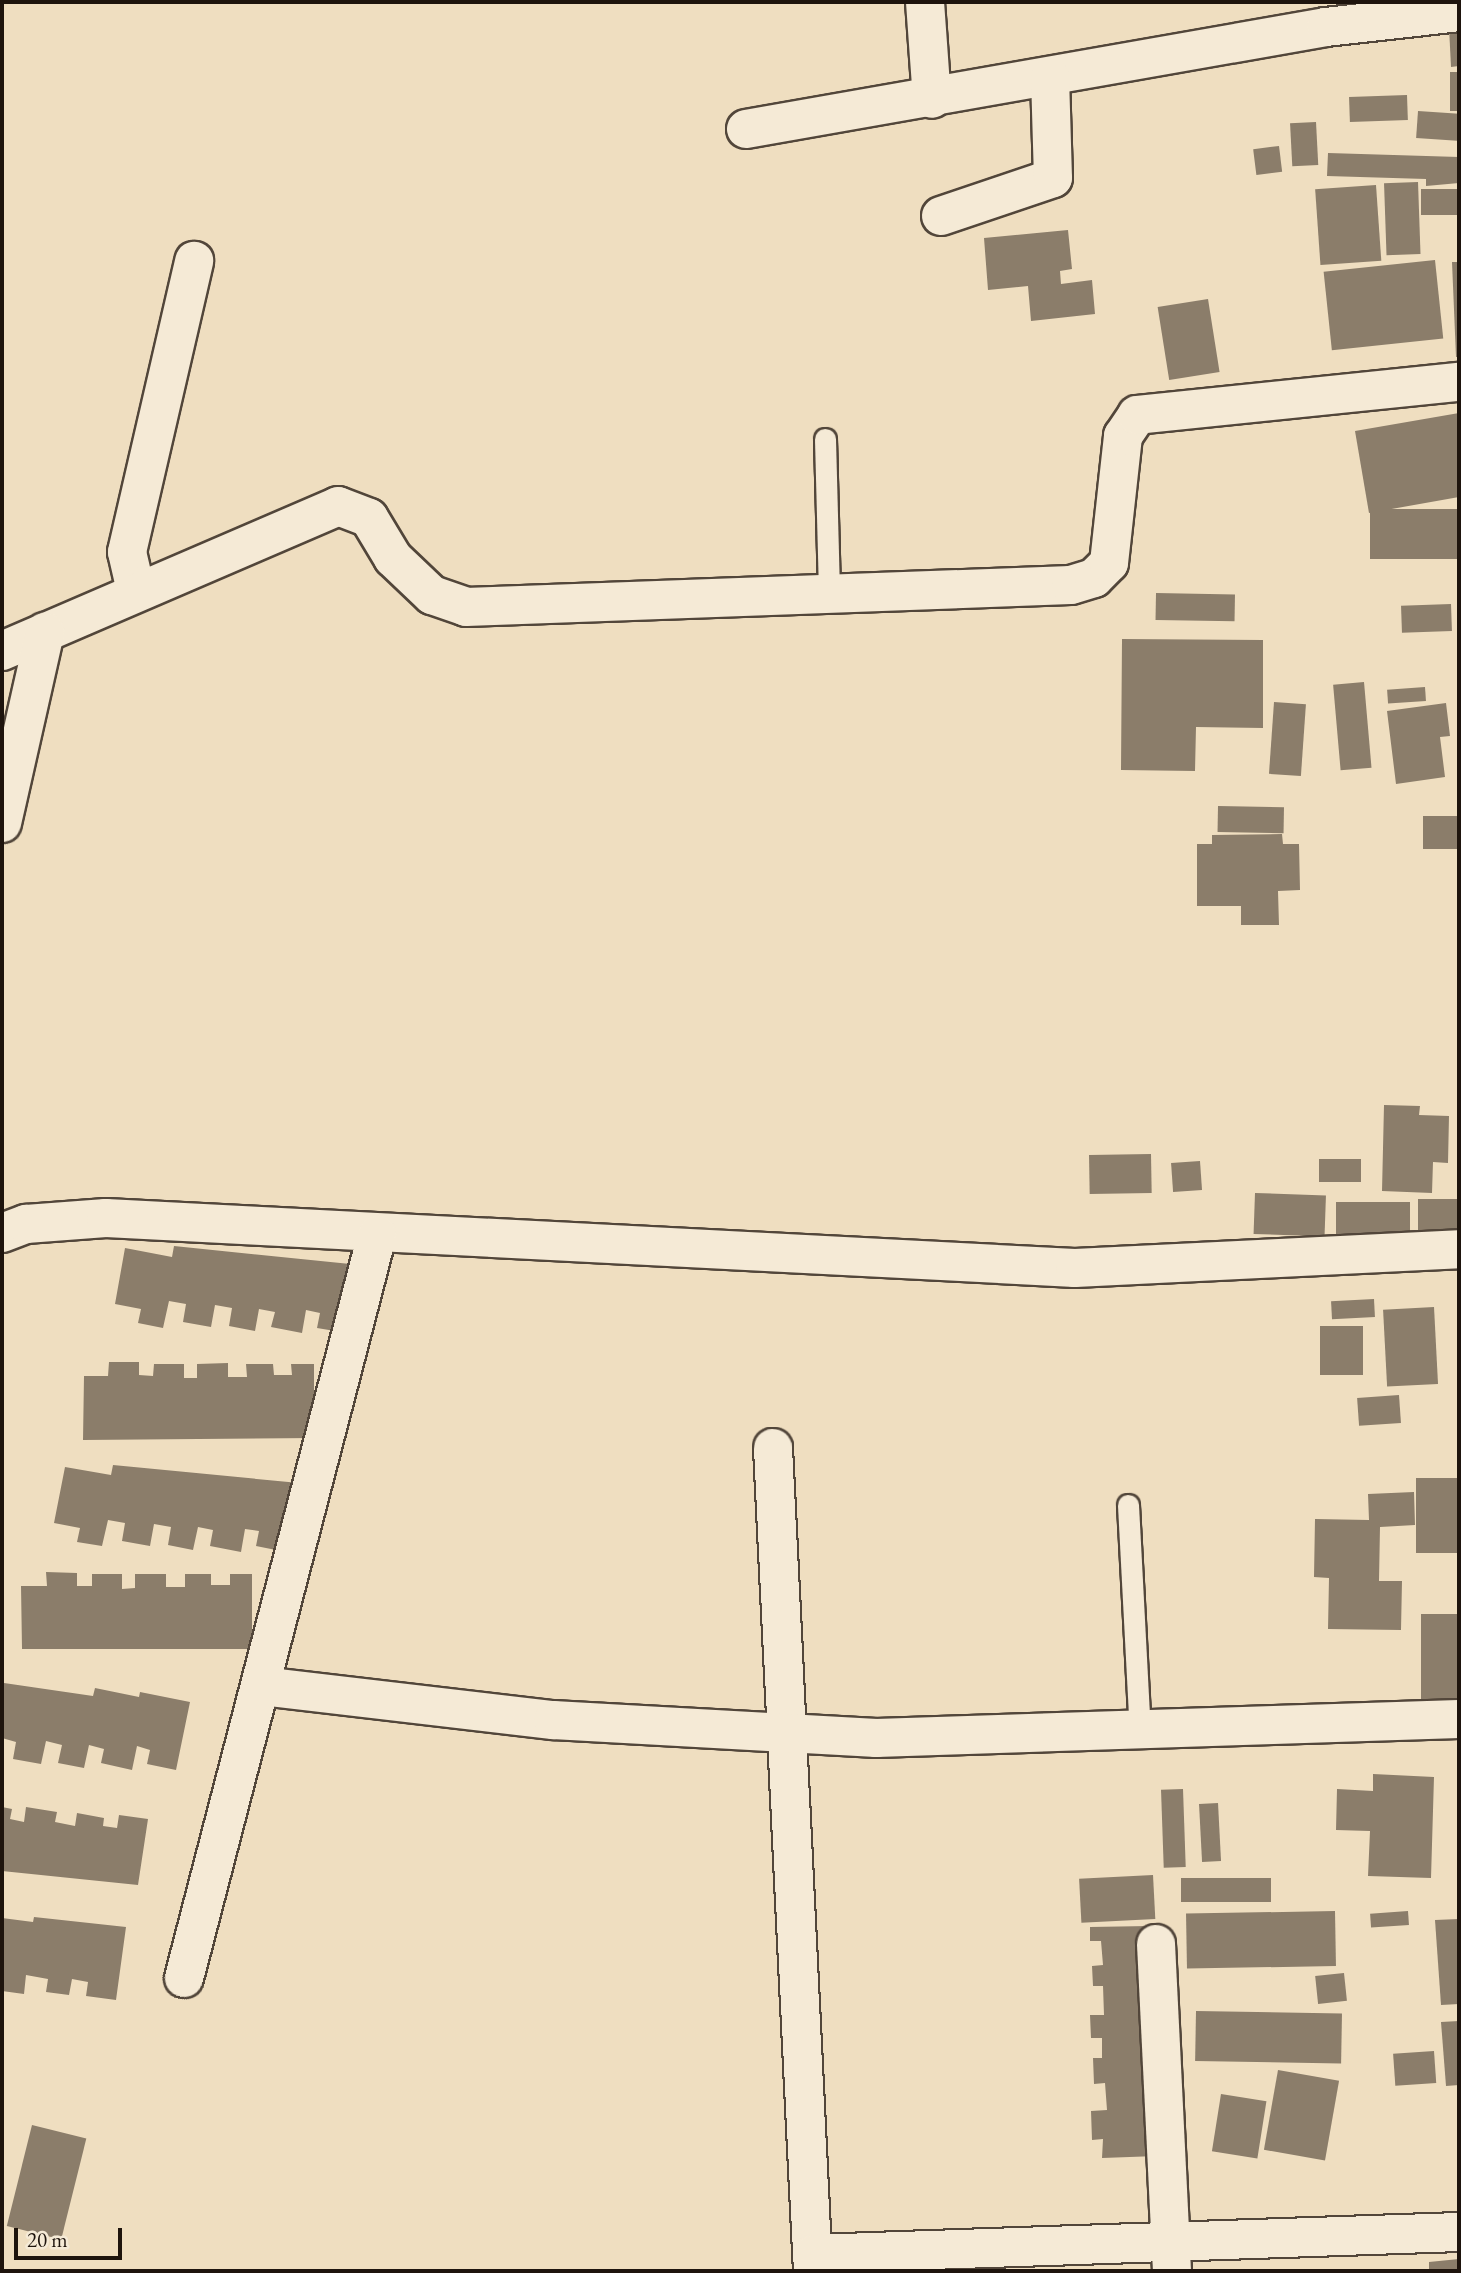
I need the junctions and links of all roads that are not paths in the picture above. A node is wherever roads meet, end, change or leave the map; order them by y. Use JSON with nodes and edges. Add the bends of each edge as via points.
{"nodes":[{"id":1,"x":925,"y":2,"type":"edge"},
{"id":2,"x":1459,"y":12,"type":"edge"},
{"id":3,"x":1051,"y":78,"type":"junction"},
{"id":4,"x":932,"y":99,"type":"junction"},
{"id":5,"x":746,"y":129,"type":"dead end"},
{"id":6,"x":941,"y":216,"type":"dead end"},
{"id":7,"x":194,"y":261,"type":"dead end"},
{"id":8,"x":1459,"y":382,"type":"edge"},
{"id":9,"x":825,"y":439,"type":"dead end"},
{"id":10,"x":136,"y":591,"type":"junction"},
{"id":11,"x":829,"y":593,"type":"junction"},
{"id":12,"x":46,"y":632,"type":"junction"},
{"id":13,"x":2,"y":651,"type":"edge"},
{"id":14,"x":2,"y":823,"type":"edge"},
{"id":15,"x":2,"y":1233,"type":"edge"},
{"id":16,"x":377,"y":1235,"type":"junction"},
{"id":17,"x":1459,"y":1249,"type":"edge"},
{"id":18,"x":773,"y":1448,"type":"dead end"},
{"id":19,"x":1128,"y":1505,"type":"dead end"},
{"id":20,"x":262,"y":1686,"type":"junction"},
{"id":21,"x":1459,"y":1719,"type":"edge"},
{"id":22,"x":785,"y":1732,"type":"junction"},
{"id":23,"x":1140,"y":1732,"type":"junction"},
{"id":24,"x":1156,"y":1944,"type":"dead end"},
{"id":25,"x":184,"y":1978,"type":"dead end"},
{"id":26,"x":1459,"y":2232,"type":"edge"},
{"id":27,"x":1172,"y":2256,"type":"edge"},
{"id":28,"x":813,"y":2263,"type":"edge"}],
"edges":[{"from":1,"to":4,"type":"street"},
{"from":2,"to":3,"type":"street","via":[[1326,27]]},
{"from":3,"to":4,"type":"street"},
{"from":3,"to":6,"type":"street","via":[[1053,178]]},
{"from":4,"to":5,"type":"street"},
{"from":7,"to":10,"type":"street","via":[[127,552]]},
{"from":8,"to":11,"type":"street","via":[[1136,415],[1123,436],[1112,552],[1094,578],[990,591]]},
{"from":9,"to":11,"type":"lane"},
{"from":10,"to":11,"type":"street","via":[[338,506],[369,518],[393,558],[432,595],[466,607]]},
{"from":10,"to":12,"type":"street"},
{"from":12,"to":13,"type":"street"},
{"from":12,"to":14,"type":"street"},
{"from":15,"to":16,"type":"street","via":[[26,1224],[106,1218]]},
{"from":16,"to":17,"type":"street","via":[[1075,1268]]},
{"from":16,"to":20,"type":"street"},
{"from":18,"to":22,"type":"street"},
{"from":19,"to":23,"type":"lane"},
{"from":20,"to":22,"type":"street","via":[[553,1720]]},
{"from":20,"to":25,"type":"street"},
{"from":21,"to":23,"type":"street"},
{"from":22,"to":23,"type":"street","via":[[876,1738]]},
{"from":22,"to":28,"type":"street"},
{"from":24,"to":27,"type":"street"},
{"from":26,"to":27,"type":"street"},
{"from":27,"to":28,"type":"street"}]}
